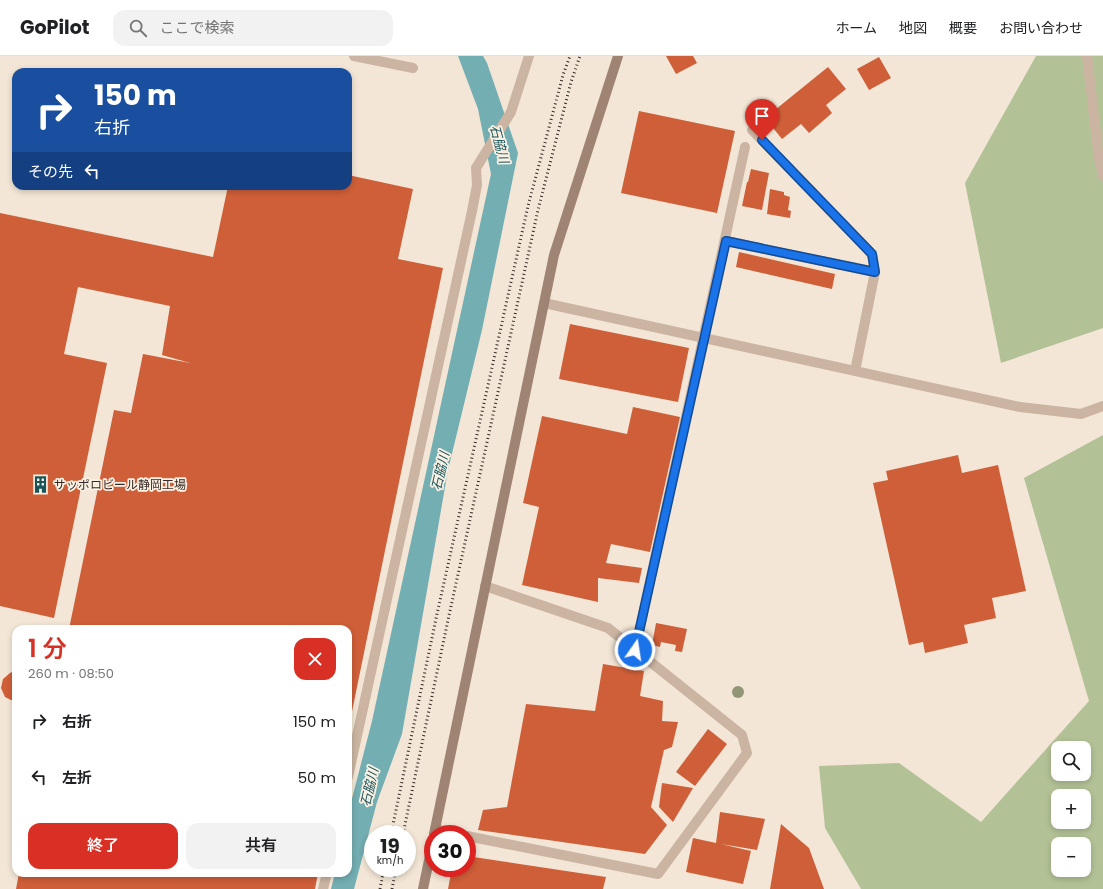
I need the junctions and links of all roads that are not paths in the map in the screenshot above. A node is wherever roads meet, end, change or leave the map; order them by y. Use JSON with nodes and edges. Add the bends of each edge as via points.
{"nodes":[{"id":1,"x":354,"y":56,"type":"edge"},
{"id":2,"x":529,"y":56,"type":"edge"},
{"id":3,"x":618,"y":56,"type":"edge"},
{"id":4,"x":1087,"y":56,"type":"edge"},
{"id":5,"x":412,"y":68,"type":"dead end"},
{"id":6,"x":752,"y":130,"type":"dead end"},
{"id":7,"x":745,"y":147,"type":"dead end"},
{"id":8,"x":1103,"y":176,"type":"edge"},
{"id":9,"x":726,"y":241,"type":"junction"},
{"id":10,"x":875,"y":272,"type":"junction"},
{"id":11,"x":544,"y":303,"type":"junction"},
{"id":12,"x":704,"y":338,"type":"junction"},
{"id":13,"x":855,"y":371,"type":"junction"},
{"id":14,"x":1103,"y":406,"type":"edge"},
{"id":15,"x":485,"y":586,"type":"junction"},
{"id":16,"x":635,"y":650,"type":"junction"},
{"id":17,"x":352,"y":759,"type":"edge"},
{"id":18,"x":436,"y":825,"type":"edge"},
{"id":19,"x":476,"y":838,"type":"edge"},
{"id":20,"x":326,"y":877,"type":"edge"},
{"id":21,"x":426,"y":877,"type":"edge"},
{"id":22,"x":323,"y":889,"type":"edge"},
{"id":23,"x":423,"y":889,"type":"edge"}],
"edges":[{"from":1,"to":5,"type":"street"},
{"from":2,"to":17,"type":"street","via":[[512,112],[476,168],[477,185],[472,211]]},
{"from":3,"to":11,"type":"street","via":[[554,255]]},
{"from":4,"to":8,"type":"street","via":[[1098,160]]},
{"from":6,"to":10,"type":"street","via":[[872,254]]},
{"from":7,"to":9,"type":"street"},
{"from":9,"to":10,"type":"street"},
{"from":9,"to":12,"type":"street"},
{"from":10,"to":13,"type":"street"},
{"from":11,"to":12,"type":"street"},
{"from":11,"to":15,"type":"street"},
{"from":12,"to":13,"type":"street"},
{"from":12,"to":16,"type":"street"},
{"from":13,"to":14,"type":"street","via":[[1020,407],[1081,414]]},
{"from":15,"to":16,"type":"street","via":[[608,628]]},
{"from":15,"to":18,"type":"street"},
{"from":16,"to":19,"type":"street","via":[[742,735],[747,753],[658,874]]},
{"from":20,"to":22,"type":"street"},
{"from":21,"to":23,"type":"street"}]}
